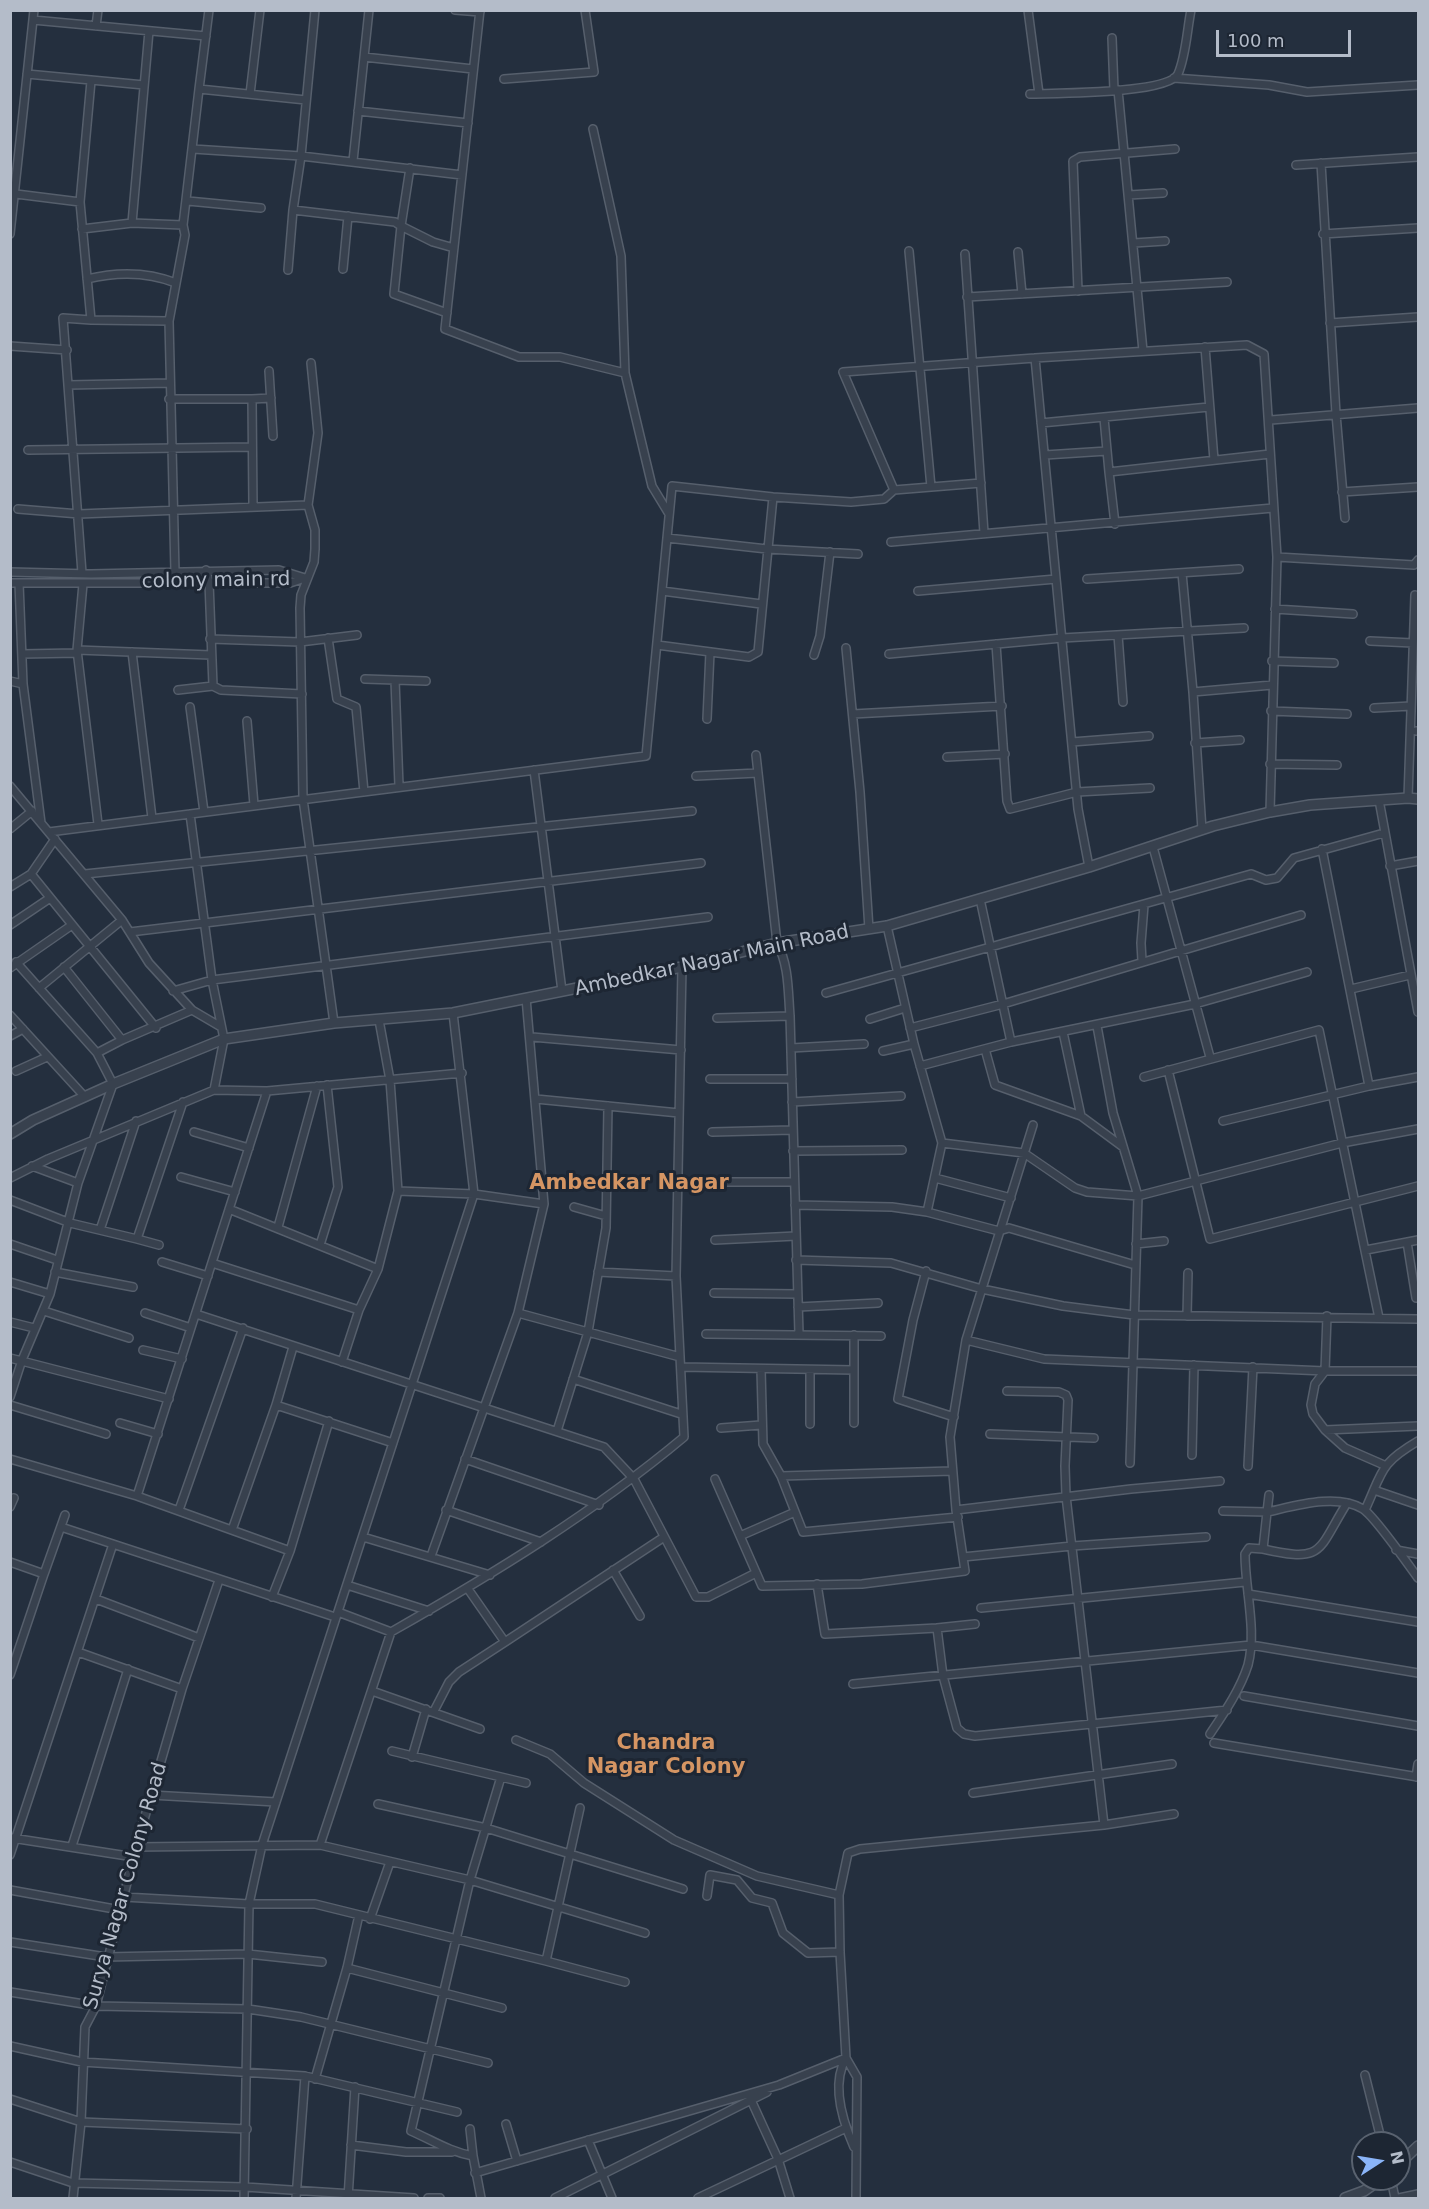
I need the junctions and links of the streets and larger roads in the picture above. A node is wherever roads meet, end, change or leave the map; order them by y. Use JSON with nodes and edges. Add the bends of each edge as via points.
{"nodes":[{"id":1,"x":34,"y":10,"type":"edge"},
{"id":2,"x":98,"y":10,"type":"edge"},
{"id":3,"x":209,"y":10,"type":"edge"},
{"id":4,"x":260,"y":10,"type":"edge"},
{"id":5,"x":315,"y":10,"type":"edge"},
{"id":6,"x":369,"y":10,"type":"edge"},
{"id":7,"x":455,"y":10,"type":"edge"},
{"id":8,"x":585,"y":10,"type":"edge"},
{"id":9,"x":1028,"y":10,"type":"edge"},
{"id":10,"x":1191,"y":10,"type":"edge"},
{"id":11,"x":480,"y":11,"type":"edge"},
{"id":12,"x":33,"y":20,"type":"junction"},
{"id":13,"x":96,"y":26,"type":"junction"},
{"id":14,"x":149,"y":31,"type":"junction"},
{"id":15,"x":206,"y":36,"type":"junction"},
{"id":16,"x":1112,"y":38,"type":"dead end"},
{"id":17,"x":364,"y":57,"type":"junction"},
{"id":18,"x":474,"y":69,"type":"junction"},
{"id":19,"x":27,"y":74,"type":"junction"},
{"id":20,"x":1174,"y":78,"type":"junction"},
{"id":21,"x":504,"y":80,"type":"dead end"},
{"id":22,"x":91,"y":81,"type":"junction"},
{"id":23,"x":144,"y":85,"type":"junction"},
{"id":24,"x":1419,"y":85,"type":"edge"},
{"id":25,"x":199,"y":89,"type":"junction"},
{"id":26,"x":1116,"y":90,"type":"junction"},
{"id":27,"x":250,"y":94,"type":"junction"},
{"id":28,"x":1030,"y":94,"type":"dead end"},
{"id":29,"x":1039,"y":94,"type":"junction"},
{"id":30,"x":306,"y":100,"type":"junction"},
{"id":31,"x":358,"y":111,"type":"junction"},
{"id":32,"x":468,"y":123,"type":"junction"},
{"id":33,"x":593,"y":129,"type":"dead end"},
{"id":34,"x":193,"y":149,"type":"junction"},
{"id":35,"x":1175,"y":149,"type":"dead end"},
{"id":36,"x":1125,"y":154,"type":"junction"},
{"id":37,"x":301,"y":156,"type":"junction"},
{"id":38,"x":1419,"y":157,"type":"edge"},
{"id":39,"x":353,"y":161,"type":"junction"},
{"id":40,"x":1321,"y":163,"type":"junction"},
{"id":41,"x":1296,"y":165,"type":"dead end"},
{"id":42,"x":14,"y":166,"type":"edge"},
{"id":43,"x":410,"y":168,"type":"junction"},
{"id":44,"x":462,"y":175,"type":"junction"},
{"id":45,"x":1163,"y":193,"type":"dead end"},
{"id":46,"x":16,"y":194,"type":"junction"},
{"id":47,"x":1129,"y":195,"type":"junction"},
{"id":48,"x":188,"y":201,"type":"junction"},
{"id":49,"x":80,"y":202,"type":"junction"},
{"id":50,"x":261,"y":208,"type":"dead end"},
{"id":51,"x":293,"y":210,"type":"junction"},
{"id":52,"x":348,"y":216,"type":"junction"},
{"id":53,"x":132,"y":223,"type":"junction"},
{"id":54,"x":183,"y":225,"type":"junction"},
{"id":55,"x":401,"y":226,"type":"junction"},
{"id":56,"x":1419,"y":228,"type":"edge"},
{"id":57,"x":82,"y":229,"type":"junction"},
{"id":58,"x":11,"y":232,"type":"edge"},
{"id":59,"x":1323,"y":234,"type":"junction"},
{"id":60,"x":1165,"y":241,"type":"dead end"},
{"id":61,"x":1134,"y":243,"type":"junction"},
{"id":62,"x":454,"y":248,"type":"junction"},
{"id":63,"x":909,"y":251,"type":"dead end"},
{"id":64,"x":1018,"y":252,"type":"dead end"},
{"id":65,"x":965,"y":254,"type":"dead end"},
{"id":66,"x":343,"y":269,"type":"dead end"},
{"id":67,"x":288,"y":270,"type":"dead end"},
{"id":68,"x":87,"y":279,"type":"junction"},
{"id":69,"x":176,"y":282,"type":"junction"},
{"id":70,"x":1227,"y":282,"type":"dead end"},
{"id":71,"x":1136,"y":288,"type":"junction"},
{"id":72,"x":1078,"y":291,"type":"junction"},
{"id":73,"x":1022,"y":294,"type":"junction"},
{"id":74,"x":968,"y":297,"type":"junction"},
{"id":75,"x":447,"y":313,"type":"junction"},
{"id":76,"x":1419,"y":317,"type":"edge"},
{"id":77,"x":90,"y":320,"type":"junction"},
{"id":78,"x":169,"y":321,"type":"junction"},
{"id":79,"x":1330,"y":323,"type":"junction"},
{"id":80,"x":10,"y":346,"type":"edge"},
{"id":81,"x":1205,"y":347,"type":"junction"},
{"id":82,"x":67,"y":350,"type":"junction"},
{"id":83,"x":1143,"y":351,"type":"junction"},
{"id":84,"x":1035,"y":358,"type":"junction"},
{"id":85,"x":311,"y":363,"type":"dead end"},
{"id":86,"x":972,"y":364,"type":"junction"},
{"id":87,"x":919,"y":367,"type":"junction"},
{"id":88,"x":269,"y":371,"type":"dead end"},
{"id":89,"x":625,"y":373,"type":"junction"},
{"id":90,"x":168,"y":383,"type":"junction"},
{"id":91,"x":68,"y":385,"type":"junction"},
{"id":92,"x":271,"y":398,"type":"junction"},
{"id":93,"x":169,"y":399,"type":"junction"},
{"id":94,"x":252,"y":399,"type":"junction"},
{"id":95,"x":1209,"y":407,"type":"junction"},
{"id":96,"x":1419,"y":408,"type":"edge"},
{"id":97,"x":1336,"y":414,"type":"junction"},
{"id":98,"x":1104,"y":418,"type":"junction"},
{"id":99,"x":1270,"y":420,"type":"junction"},
{"id":100,"x":1041,"y":423,"type":"junction"},
{"id":101,"x":273,"y":436,"type":"dead end"},
{"id":102,"x":252,"y":447,"type":"junction"},
{"id":103,"x":171,"y":449,"type":"junction"},
{"id":104,"x":28,"y":450,"type":"dead end"},
{"id":105,"x":73,"y":450,"type":"junction"},
{"id":106,"x":1107,"y":451,"type":"junction"},
{"id":107,"x":1270,"y":454,"type":"junction"},
{"id":108,"x":1045,"y":455,"type":"junction"},
{"id":109,"x":1214,"y":460,"type":"junction"},
{"id":110,"x":1109,"y":472,"type":"junction"},
{"id":111,"x":981,"y":483,"type":"junction"},
{"id":112,"x":931,"y":487,"type":"junction"},
{"id":113,"x":1419,"y":487,"type":"edge"},
{"id":114,"x":894,"y":490,"type":"junction"},
{"id":115,"x":1342,"y":492,"type":"junction"},
{"id":116,"x":773,"y":497,"type":"junction"},
{"id":117,"x":308,"y":505,"type":"junction"},
{"id":118,"x":253,"y":506,"type":"junction"},
{"id":119,"x":1273,"y":508,"type":"junction"},
{"id":120,"x":18,"y":509,"type":"dead end"},
{"id":121,"x":172,"y":510,"type":"junction"},
{"id":122,"x":78,"y":514,"type":"junction"},
{"id":123,"x":670,"y":515,"type":"junction"},
{"id":124,"x":1345,"y":519,"type":"dead end"},
{"id":125,"x":1115,"y":524,"type":"junction"},
{"id":126,"x":1052,"y":529,"type":"junction"},
{"id":127,"x":984,"y":533,"type":"junction"},
{"id":128,"x":667,"y":538,"type":"junction"},
{"id":129,"x":891,"y":542,"type":"dead end"},
{"id":130,"x":767,"y":549,"type":"junction"},
{"id":131,"x":831,"y":552,"type":"junction"},
{"id":132,"x":858,"y":554,"type":"dead end"},
{"id":133,"x":1277,"y":557,"type":"junction"},
{"id":134,"x":1419,"y":560,"type":"edge"},
{"id":135,"x":1239,"y":569,"type":"dead end"},
{"id":136,"x":206,"y":570,"type":"junction"},
{"id":137,"x":10,"y":572,"type":"edge"},
{"id":138,"x":175,"y":572,"type":"junction"},
{"id":139,"x":82,"y":573,"type":"junction"},
{"id":140,"x":1182,"y":573,"type":"junction"},
{"id":141,"x":91,"y":574,"type":"junction"},
{"id":142,"x":305,"y":578,"type":"junction"},
{"id":143,"x":1056,"y":579,"type":"junction"},
{"id":144,"x":1087,"y":579,"type":"dead end"},
{"id":145,"x":209,"y":582,"type":"junction"},
{"id":146,"x":10,"y":583,"type":"edge"},
{"id":147,"x":19,"y":583,"type":"junction"},
{"id":148,"x":82,"y":584,"type":"junction"},
{"id":149,"x":92,"y":584,"type":"junction"},
{"id":150,"x":662,"y":591,"type":"junction"},
{"id":151,"x":918,"y":591,"type":"dead end"},
{"id":152,"x":1415,"y":595,"type":"dead end"},
{"id":153,"x":761,"y":604,"type":"junction"},
{"id":154,"x":1275,"y":609,"type":"junction"},
{"id":155,"x":1353,"y":614,"type":"dead end"},
{"id":156,"x":1244,"y":628,"type":"dead end"},
{"id":157,"x":1188,"y":631,"type":"junction"},
{"id":158,"x":357,"y":635,"type":"dead end"},
{"id":159,"x":1118,"y":635,"type":"junction"},
{"id":160,"x":328,"y":638,"type":"junction"},
{"id":161,"x":1062,"y":638,"type":"junction"},
{"id":162,"x":210,"y":639,"type":"junction"},
{"id":163,"x":1370,"y":641,"type":"dead end"},
{"id":164,"x":300,"y":642,"type":"junction"},
{"id":165,"x":1413,"y":643,"type":"junction"},
{"id":166,"x":996,"y":644,"type":"junction"},
{"id":167,"x":657,"y":645,"type":"junction"},
{"id":168,"x":846,"y":648,"type":"dead end"},
{"id":169,"x":77,"y":652,"type":"junction"},
{"id":170,"x":132,"y":652,"type":"junction"},
{"id":171,"x":710,"y":652,"type":"junction"},
{"id":172,"x":22,"y":654,"type":"junction"},
{"id":173,"x":889,"y":654,"type":"dead end"},
{"id":174,"x":210,"y":655,"type":"junction"},
{"id":175,"x":814,"y":656,"type":"dead end"},
{"id":176,"x":1272,"y":661,"type":"junction"},
{"id":177,"x":1334,"y":663,"type":"dead end"},
{"id":178,"x":366,"y":679,"type":"dead end"},
{"id":179,"x":395,"y":680,"type":"junction"},
{"id":180,"x":10,"y":681,"type":"edge"},
{"id":181,"x":426,"y":681,"type":"dead end"},
{"id":182,"x":23,"y":684,"type":"junction"},
{"id":183,"x":1272,"y":685,"type":"junction"},
{"id":184,"x":213,"y":686,"type":"junction"},
{"id":185,"x":178,"y":690,"type":"dead end"},
{"id":186,"x":1193,"y":692,"type":"junction"},
{"id":187,"x":302,"y":693,"type":"junction"},
{"id":188,"x":1123,"y":702,"type":"dead end"},
{"id":189,"x":1002,"y":706,"type":"junction"},
{"id":190,"x":1412,"y":706,"type":"junction"},
{"id":191,"x":190,"y":707,"type":"dead end"},
{"id":192,"x":1374,"y":708,"type":"dead end"},
{"id":193,"x":1271,"y":711,"type":"junction"},
{"id":194,"x":853,"y":714,"type":"junction"},
{"id":195,"x":1347,"y":714,"type":"dead end"},
{"id":196,"x":707,"y":718,"type":"dead end"},
{"id":197,"x":247,"y":721,"type":"dead end"},
{"id":198,"x":1149,"y":736,"type":"dead end"},
{"id":199,"x":1240,"y":740,"type":"dead end"},
{"id":200,"x":1072,"y":742,"type":"junction"},
{"id":201,"x":1195,"y":743,"type":"junction"},
{"id":202,"x":1005,"y":754,"type":"junction"},
{"id":203,"x":756,"y":755,"type":"dead end"},
{"id":204,"x":947,"y":757,"type":"dead end"},
{"id":205,"x":1270,"y":764,"type":"junction"},
{"id":206,"x":1337,"y":765,"type":"dead end"},
{"id":207,"x":534,"y":770,"type":"junction"},
{"id":208,"x":758,"y":773,"type":"junction"},
{"id":209,"x":696,"y":776,"type":"dead end"},
{"id":210,"x":10,"y":786,"type":"edge"},
{"id":211,"x":399,"y":786,"type":"junction"},
{"id":212,"x":1150,"y":788,"type":"dead end"},
{"id":213,"x":364,"y":792,"type":"junction"},
{"id":214,"x":1077,"y":792,"type":"junction"},
{"id":215,"x":1408,"y":798,"type":"junction"},
{"id":216,"x":303,"y":799,"type":"junction"},
{"id":217,"x":1419,"y":799,"type":"edge"},
{"id":218,"x":1379,"y":800,"type":"junction"},
{"id":219,"x":254,"y":806,"type":"junction"},
{"id":220,"x":692,"y":811,"type":"dead end"},
{"id":221,"x":32,"y":812,"type":"junction"},
{"id":222,"x":204,"y":812,"type":"junction"},
{"id":223,"x":1270,"y":812,"type":"junction"},
{"id":224,"x":190,"y":814,"type":"junction"},
{"id":225,"x":152,"y":818,"type":"junction"},
{"id":226,"x":41,"y":823,"type":"junction"},
{"id":227,"x":98,"y":824,"type":"junction"},
{"id":228,"x":542,"y":827,"type":"junction"},
{"id":229,"x":10,"y":829,"type":"edge"},
{"id":230,"x":1202,"y":830,"type":"junction"},
{"id":231,"x":49,"y":832,"type":"junction"},
{"id":232,"x":1384,"y":833,"type":"junction"},
{"id":233,"x":55,"y":839,"type":"junction"},
{"id":234,"x":1153,"y":847,"type":"junction"},
{"id":235,"x":1322,"y":849,"type":"junction"},
{"id":236,"x":311,"y":851,"type":"junction"},
{"id":237,"x":1419,"y":861,"type":"edge"},
{"id":238,"x":196,"y":863,"type":"junction"},
{"id":239,"x":701,"y":863,"type":"dead end"},
{"id":240,"x":1390,"y":866,"type":"junction"},
{"id":241,"x":1089,"y":867,"type":"junction"},
{"id":242,"x":31,"y":874,"type":"junction"},
{"id":243,"x":84,"y":874,"type":"junction"},
{"id":244,"x":547,"y":881,"type":"junction"},
{"id":245,"x":10,"y":887,"type":"edge"},
{"id":246,"x":50,"y":898,"type":"junction"},
{"id":247,"x":1166,"y":898,"type":"junction"},
{"id":248,"x":980,"y":899,"type":"junction"},
{"id":249,"x":1144,"y":905,"type":"junction"},
{"id":250,"x":319,"y":909,"type":"junction"},
{"id":251,"x":1301,"y":915,"type":"dead end"},
{"id":252,"x":708,"y":917,"type":"dead end"},
{"id":253,"x":122,"y":920,"type":"junction"},
{"id":254,"x":204,"y":923,"type":"junction"},
{"id":255,"x":10,"y":925,"type":"edge"},
{"id":256,"x":72,"y":925,"type":"junction"},
{"id":257,"x":887,"y":926,"type":"junction"},
{"id":258,"x":869,"y":929,"type":"junction"},
{"id":259,"x":130,"y":932,"type":"junction"},
{"id":260,"x":554,"y":938,"type":"junction"},
{"id":261,"x":777,"y":943,"type":"junction"},
{"id":262,"x":90,"y":946,"type":"junction"},
{"id":263,"x":990,"y":948,"type":"junction"},
{"id":264,"x":1179,"y":949,"type":"junction"},
{"id":265,"x":1143,"y":961,"type":"junction"},
{"id":266,"x":13,"y":965,"type":"edge"},
{"id":267,"x":326,"y":966,"type":"junction"},
{"id":268,"x":64,"y":967,"type":"junction"},
{"id":269,"x":682,"y":967,"type":"junction"},
{"id":270,"x":1307,"y":972,"type":"dead end"},
{"id":271,"x":897,"y":974,"type":"junction"},
{"id":272,"x":1410,"y":975,"type":"junction"},
{"id":273,"x":212,"y":980,"type":"junction"},
{"id":274,"x":39,"y":988,"type":"junction"},
{"id":275,"x":1351,"y":989,"type":"junction"},
{"id":276,"x":173,"y":991,"type":"junction"},
{"id":277,"x":562,"y":992,"type":"junction"},
{"id":278,"x":826,"y":993,"type":"dead end"},
{"id":279,"x":1417,"y":996,"type":"edge"},
{"id":280,"x":526,"y":998,"type":"junction"},
{"id":281,"x":1003,"y":1004,"type":"junction"},
{"id":282,"x":1195,"y":1004,"type":"junction"},
{"id":283,"x":906,"y":1008,"type":"junction"},
{"id":284,"x":192,"y":1010,"type":"junction"},
{"id":285,"x":1419,"y":1012,"type":"edge"},
{"id":286,"x":453,"y":1013,"type":"junction"},
{"id":287,"x":10,"y":1015,"type":"edge"},
{"id":288,"x":790,"y":1016,"type":"junction"},
{"id":289,"x":717,"y":1018,"type":"dead end"},
{"id":290,"x":870,"y":1018,"type":"dead end"},
{"id":291,"x":379,"y":1020,"type":"junction"},
{"id":292,"x":334,"y":1023,"type":"junction"},
{"id":293,"x":1097,"y":1026,"type":"junction"},
{"id":294,"x":221,"y":1027,"type":"junction"},
{"id":295,"x":156,"y":1028,"type":"junction"},
{"id":296,"x":910,"y":1028,"type":"junction"},
{"id":297,"x":23,"y":1029,"type":"junction"},
{"id":298,"x":1063,"y":1032,"type":"junction"},
{"id":299,"x":10,"y":1036,"type":"edge"},
{"id":300,"x":532,"y":1037,"type":"junction"},
{"id":301,"x":224,"y":1039,"type":"junction"},
{"id":302,"x":122,"y":1040,"type":"junction"},
{"id":303,"x":1011,"y":1042,"type":"junction"},
{"id":304,"x":864,"y":1044,"type":"dead end"},
{"id":305,"x":914,"y":1044,"type":"junction"},
{"id":306,"x":791,"y":1048,"type":"junction"},
{"id":307,"x":986,"y":1049,"type":"junction"},
{"id":308,"x":681,"y":1050,"type":"junction"},
{"id":309,"x":883,"y":1051,"type":"dead end"},
{"id":310,"x":97,"y":1053,"type":"junction"},
{"id":311,"x":47,"y":1057,"type":"junction"},
{"id":312,"x":1210,"y":1057,"type":"junction"},
{"id":313,"x":920,"y":1066,"type":"junction"},
{"id":314,"x":1168,"y":1070,"type":"junction"},
{"id":315,"x":16,"y":1071,"type":"dead end"},
{"id":316,"x":462,"y":1073,"type":"junction"},
{"id":317,"x":1144,"y":1077,"type":"dead end"},
{"id":318,"x":1419,"y":1077,"type":"edge"},
{"id":319,"x":792,"y":1079,"type":"junction"},
{"id":320,"x":390,"y":1080,"type":"junction"},
{"id":321,"x":710,"y":1080,"type":"dead end"},
{"id":322,"x":113,"y":1084,"type":"junction"},
{"id":323,"x":327,"y":1085,"type":"junction"},
{"id":324,"x":317,"y":1086,"type":"junction"},
{"id":325,"x":1369,"y":1086,"type":"junction"},
{"id":326,"x":214,"y":1090,"type":"junction"},
{"id":327,"x":267,"y":1091,"type":"junction"},
{"id":328,"x":901,"y":1096,"type":"dead end"},
{"id":329,"x":1332,"y":1096,"type":"junction"},
{"id":330,"x":85,"y":1097,"type":"junction"},
{"id":331,"x":536,"y":1099,"type":"junction"},
{"id":332,"x":183,"y":1102,"type":"junction"},
{"id":333,"x":792,"y":1102,"type":"junction"},
{"id":334,"x":608,"y":1106,"type":"junction"},
{"id":335,"x":679,"y":1113,"type":"junction"},
{"id":336,"x":1081,"y":1116,"type":"junction"},
{"id":337,"x":136,"y":1121,"type":"junction"},
{"id":338,"x":1223,"y":1121,"type":"dead end"},
{"id":339,"x":1033,"y":1125,"type":"dead end"},
{"id":340,"x":1419,"y":1129,"type":"edge"},
{"id":341,"x":792,"y":1130,"type":"junction"},
{"id":342,"x":194,"y":1132,"type":"dead end"},
{"id":343,"x":712,"y":1132,"type":"dead end"},
{"id":344,"x":10,"y":1134,"type":"edge"},
{"id":345,"x":96,"y":1138,"type":"junction"},
{"id":346,"x":942,"y":1143,"type":"junction"},
{"id":347,"x":1342,"y":1143,"type":"junction"},
{"id":348,"x":1123,"y":1147,"type":"junction"},
{"id":349,"x":249,"y":1148,"type":"junction"},
{"id":350,"x":902,"y":1150,"type":"dead end"},
{"id":351,"x":793,"y":1151,"type":"junction"},
{"id":352,"x":1024,"y":1154,"type":"junction"},
{"id":353,"x":32,"y":1166,"type":"junction"},
{"id":354,"x":181,"y":1177,"type":"dead end"},
{"id":355,"x":10,"y":1178,"type":"edge"},
{"id":356,"x":935,"y":1178,"type":"junction"},
{"id":357,"x":703,"y":1182,"type":"dead end"},
{"id":358,"x":794,"y":1182,"type":"junction"},
{"id":359,"x":1197,"y":1182,"type":"junction"},
{"id":360,"x":78,"y":1183,"type":"junction"},
{"id":361,"x":1419,"y":1186,"type":"edge"},
{"id":362,"x":398,"y":1191,"type":"junction"},
{"id":363,"x":235,"y":1192,"type":"junction"},
{"id":364,"x":474,"y":1194,"type":"junction"},
{"id":365,"x":1138,"y":1196,"type":"junction"},
{"id":366,"x":1011,"y":1198,"type":"junction"},
{"id":367,"x":10,"y":1200,"type":"edge"},
{"id":368,"x":1356,"y":1202,"type":"junction"},
{"id":369,"x":544,"y":1204,"type":"junction"},
{"id":370,"x":795,"y":1205,"type":"junction"},
{"id":371,"x":574,"y":1207,"type":"dead end"},
{"id":372,"x":229,"y":1209,"type":"junction"},
{"id":373,"x":927,"y":1212,"type":"junction"},
{"id":374,"x":606,"y":1216,"type":"junction"},
{"id":375,"x":70,"y":1222,"type":"junction"},
{"id":376,"x":278,"y":1227,"type":"junction"},
{"id":377,"x":100,"y":1230,"type":"junction"},
{"id":378,"x":999,"y":1232,"type":"junction"},
{"id":379,"x":795,"y":1236,"type":"junction"},
{"id":380,"x":137,"y":1239,"type":"junction"},
{"id":381,"x":715,"y":1240,"type":"dead end"},
{"id":382,"x":1419,"y":1240,"type":"edge"},
{"id":383,"x":1164,"y":1241,"type":"dead end"},
{"id":384,"x":1407,"y":1242,"type":"junction"},
{"id":385,"x":10,"y":1244,"type":"edge"},
{"id":386,"x":1136,"y":1244,"type":"junction"},
{"id":387,"x":159,"y":1245,"type":"dead end"},
{"id":388,"x":320,"y":1245,"type":"junction"},
{"id":389,"x":1366,"y":1250,"type":"junction"},
{"id":390,"x":57,"y":1260,"type":"junction"},
{"id":391,"x":796,"y":1260,"type":"junction"},
{"id":392,"x":162,"y":1262,"type":"dead end"},
{"id":393,"x":212,"y":1263,"type":"junction"},
{"id":394,"x":1135,"y":1264,"type":"junction"},
{"id":395,"x":378,"y":1269,"type":"junction"},
{"id":396,"x":926,"y":1271,"type":"junction"},
{"id":397,"x":55,"y":1272,"type":"junction"},
{"id":398,"x":598,"y":1272,"type":"junction"},
{"id":399,"x":1188,"y":1273,"type":"dead end"},
{"id":400,"x":208,"y":1276,"type":"junction"},
{"id":401,"x":676,"y":1276,"type":"junction"},
{"id":402,"x":10,"y":1282,"type":"edge"},
{"id":403,"x":133,"y":1287,"type":"dead end"},
{"id":404,"x":982,"y":1289,"type":"junction"},
{"id":405,"x":714,"y":1293,"type":"dead end"},
{"id":406,"x":50,"y":1294,"type":"junction"},
{"id":407,"x":797,"y":1294,"type":"junction"},
{"id":408,"x":1416,"y":1298,"type":"dead end"},
{"id":409,"x":878,"y":1303,"type":"dead end"},
{"id":410,"x":798,"y":1307,"type":"junction"},
{"id":411,"x":359,"y":1310,"type":"junction"},
{"id":412,"x":44,"y":1311,"type":"junction"},
{"id":413,"x":145,"y":1313,"type":"dead end"},
{"id":414,"x":518,"y":1313,"type":"junction"},
{"id":415,"x":196,"y":1314,"type":"junction"},
{"id":416,"x":1134,"y":1315,"type":"junction"},
{"id":417,"x":1187,"y":1316,"type":"junction"},
{"id":418,"x":1327,"y":1316,"type":"junction"},
{"id":419,"x":1380,"y":1318,"type":"junction"},
{"id":420,"x":1419,"y":1319,"type":"edge"},
{"id":421,"x":10,"y":1322,"type":"edge"},
{"id":422,"x":34,"y":1328,"type":"junction"},
{"id":423,"x":191,"y":1328,"type":"junction"},
{"id":424,"x":243,"y":1328,"type":"junction"},
{"id":425,"x":588,"y":1332,"type":"junction"},
{"id":426,"x":706,"y":1334,"type":"dead end"},
{"id":427,"x":799,"y":1334,"type":"junction"},
{"id":428,"x":854,"y":1335,"type":"junction"},
{"id":429,"x":881,"y":1336,"type":"dead end"},
{"id":430,"x":129,"y":1338,"type":"dead end"},
{"id":431,"x":966,"y":1340,"type":"junction"},
{"id":432,"x":293,"y":1347,"type":"junction"},
{"id":433,"x":143,"y":1350,"type":"dead end"},
{"id":434,"x":680,"y":1357,"type":"junction"},
{"id":435,"x":10,"y":1358,"type":"edge"},
{"id":436,"x":182,"y":1359,"type":"junction"},
{"id":437,"x":22,"y":1360,"type":"junction"},
{"id":438,"x":342,"y":1362,"type":"junction"},
{"id":439,"x":1132,"y":1362,"type":"junction"},
{"id":440,"x":1194,"y":1365,"type":"junction"},
{"id":441,"x":681,"y":1367,"type":"junction"},
{"id":442,"x":1253,"y":1367,"type":"junction"},
{"id":443,"x":761,"y":1369,"type":"junction"},
{"id":444,"x":810,"y":1370,"type":"junction"},
{"id":445,"x":854,"y":1370,"type":"junction"},
{"id":446,"x":1325,"y":1371,"type":"junction"},
{"id":447,"x":1419,"y":1371,"type":"edge"},
{"id":448,"x":573,"y":1379,"type":"junction"},
{"id":449,"x":412,"y":1383,"type":"junction"},
{"id":450,"x":1007,"y":1391,"type":"dead end"},
{"id":451,"x":10,"y":1398,"type":"edge"},
{"id":452,"x":169,"y":1400,"type":"junction"},
{"id":453,"x":10,"y":1405,"type":"edge"},
{"id":454,"x":276,"y":1405,"type":"junction"},
{"id":455,"x":483,"y":1407,"type":"junction"},
{"id":456,"x":681,"y":1414,"type":"junction"},
{"id":457,"x":954,"y":1417,"type":"junction"},
{"id":458,"x":329,"y":1421,"type":"junction"},
{"id":459,"x":120,"y":1423,"type":"dead end"},
{"id":460,"x":854,"y":1423,"type":"dead end"},
{"id":461,"x":810,"y":1424,"type":"dead end"},
{"id":462,"x":761,"y":1425,"type":"junction"},
{"id":463,"x":1419,"y":1426,"type":"edge"},
{"id":464,"x":721,"y":1428,"type":"dead end"},
{"id":465,"x":1325,"y":1430,"type":"junction"},
{"id":466,"x":557,"y":1431,"type":"junction"},
{"id":467,"x":106,"y":1434,"type":"dead end"},
{"id":468,"x":158,"y":1434,"type":"junction"},
{"id":469,"x":990,"y":1434,"type":"dead end"},
{"id":470,"x":1094,"y":1438,"type":"dead end"},
{"id":471,"x":1065,"y":1439,"type":"junction"},
{"id":472,"x":1419,"y":1441,"type":"edge"},
{"id":473,"x":393,"y":1443,"type":"junction"},
{"id":474,"x":1192,"y":1455,"type":"dead end"},
{"id":475,"x":10,"y":1459,"type":"edge"},
{"id":476,"x":465,"y":1459,"type":"junction"},
{"id":477,"x":1130,"y":1463,"type":"dead end"},
{"id":478,"x":1384,"y":1465,"type":"junction"},
{"id":479,"x":1248,"y":1466,"type":"dead end"},
{"id":480,"x":952,"y":1471,"type":"junction"},
{"id":481,"x":781,"y":1476,"type":"junction"},
{"id":482,"x":634,"y":1479,"type":"junction"},
{"id":483,"x":715,"y":1479,"type":"dead end"},
{"id":484,"x":1220,"y":1481,"type":"dead end"},
{"id":485,"x":1374,"y":1490,"type":"junction"},
{"id":486,"x":1269,"y":1495,"type":"dead end"},
{"id":487,"x":137,"y":1496,"type":"junction"},
{"id":488,"x":1066,"y":1496,"type":"junction"},
{"id":489,"x":14,"y":1498,"type":"dead end"},
{"id":490,"x":1347,"y":1503,"type":"junction"},
{"id":491,"x":598,"y":1505,"type":"junction"},
{"id":492,"x":1419,"y":1505,"type":"edge"},
{"id":493,"x":10,"y":1507,"type":"edge"},
{"id":494,"x":179,"y":1510,"type":"junction"},
{"id":495,"x":446,"y":1510,"type":"junction"},
{"id":496,"x":1365,"y":1510,"type":"junction"},
{"id":497,"x":1223,"y":1511,"type":"dead end"},
{"id":498,"x":795,"y":1512,"type":"junction"},
{"id":499,"x":1267,"y":1512,"type":"junction"},
{"id":500,"x":957,"y":1514,"type":"junction"},
{"id":501,"x":65,"y":1515,"type":"dead end"},
{"id":502,"x":62,"y":1527,"type":"junction"},
{"id":503,"x":232,"y":1530,"type":"junction"},
{"id":504,"x":740,"y":1536,"type":"junction"},
{"id":505,"x":363,"y":1537,"type":"junction"},
{"id":506,"x":664,"y":1537,"type":"junction"},
{"id":507,"x":1206,"y":1537,"type":"dead end"},
{"id":508,"x":541,"y":1542,"type":"junction"},
{"id":509,"x":113,"y":1544,"type":"junction"},
{"id":510,"x":1072,"y":1546,"type":"junction"},
{"id":511,"x":1263,"y":1550,"type":"junction"},
{"id":512,"x":1396,"y":1550,"type":"junction"},
{"id":513,"x":290,"y":1551,"type":"junction"},
{"id":514,"x":1419,"y":1554,"type":"edge"},
{"id":515,"x":431,"y":1556,"type":"junction"},
{"id":516,"x":963,"y":1557,"type":"junction"},
{"id":517,"x":10,"y":1562,"type":"edge"},
{"id":518,"x":613,"y":1570,"type":"junction"},
{"id":519,"x":756,"y":1573,"type":"junction"},
{"id":520,"x":44,"y":1574,"type":"junction"},
{"id":521,"x":490,"y":1575,"type":"junction"},
{"id":522,"x":1419,"y":1578,"type":"edge"},
{"id":523,"x":219,"y":1580,"type":"junction"},
{"id":524,"x":1245,"y":1582,"type":"junction"},
{"id":525,"x":817,"y":1584,"type":"junction"},
{"id":526,"x":347,"y":1585,"type":"junction"},
{"id":527,"x":468,"y":1589,"type":"junction"},
{"id":528,"x":1248,"y":1594,"type":"junction"},
{"id":529,"x":1079,"y":1596,"type":"junction"},
{"id":530,"x":272,"y":1597,"type":"junction"},
{"id":531,"x":96,"y":1599,"type":"junction"},
{"id":532,"x":981,"y":1608,"type":"dead end"},
{"id":533,"x":429,"y":1611,"type":"junction"},
{"id":534,"x":336,"y":1614,"type":"junction"},
{"id":535,"x":640,"y":1616,"type":"dead end"},
{"id":536,"x":1419,"y":1622,"type":"edge"},
{"id":537,"x":975,"y":1624,"type":"dead end"},
{"id":538,"x":937,"y":1628,"type":"junction"},
{"id":539,"x":391,"y":1632,"type":"junction"},
{"id":540,"x":199,"y":1638,"type":"junction"},
{"id":541,"x":505,"y":1642,"type":"junction"},
{"id":542,"x":1251,"y":1645,"type":"junction"},
{"id":543,"x":78,"y":1652,"type":"junction"},
{"id":544,"x":1087,"y":1659,"type":"junction"},
{"id":545,"x":128,"y":1670,"type":"junction"},
{"id":546,"x":1419,"y":1673,"type":"edge"},
{"id":547,"x":10,"y":1675,"type":"edge"},
{"id":548,"x":943,"y":1676,"type":"junction"},
{"id":549,"x":853,"y":1684,"type":"dead end"},
{"id":550,"x":182,"y":1689,"type":"junction"},
{"id":551,"x":372,"y":1691,"type":"junction"},
{"id":552,"x":1244,"y":1695,"type":"dead end"},
{"id":553,"x":430,"y":1710,"type":"junction"},
{"id":554,"x":1227,"y":1710,"type":"junction"},
{"id":555,"x":1094,"y":1725,"type":"junction"},
{"id":556,"x":1419,"y":1726,"type":"edge"},
{"id":557,"x":480,"y":1729,"type":"dead end"},
{"id":558,"x":1210,"y":1734,"type":"dead end"},
{"id":559,"x":516,"y":1740,"type":"dead end"},
{"id":560,"x":1214,"y":1743,"type":"dead end"},
{"id":561,"x":392,"y":1751,"type":"dead end"},
{"id":562,"x":412,"y":1757,"type":"junction"},
{"id":563,"x":1172,"y":1764,"type":"dead end"},
{"id":564,"x":1419,"y":1764,"type":"edge"},
{"id":565,"x":1099,"y":1774,"type":"junction"},
{"id":566,"x":501,"y":1777,"type":"junction"},
{"id":567,"x":1417,"y":1777,"type":"edge"},
{"id":568,"x":526,"y":1783,"type":"dead end"},
{"id":569,"x":973,"y":1793,"type":"dead end"},
{"id":570,"x":151,"y":1795,"type":"junction"},
{"id":571,"x":276,"y":1802,"type":"junction"},
{"id":572,"x":378,"y":1804,"type":"dead end"},
{"id":573,"x":580,"y":1808,"type":"dead end"},
{"id":574,"x":1174,"y":1814,"type":"dead end"},
{"id":575,"x":1104,"y":1825,"type":"junction"},
{"id":576,"x":486,"y":1828,"type":"junction"},
{"id":577,"x":13,"y":1839,"type":"edge"},
{"id":578,"x":262,"y":1845,"type":"junction"},
{"id":579,"x":320,"y":1845,"type":"junction"},
{"id":580,"x":72,"y":1846,"type":"junction"},
{"id":581,"x":136,"y":1847,"type":"junction"},
{"id":582,"x":10,"y":1855,"type":"edge"},
{"id":583,"x":570,"y":1855,"type":"junction"},
{"id":584,"x":134,"y":1857,"type":"junction"},
{"id":585,"x":390,"y":1862,"type":"junction"},
{"id":586,"x":470,"y":1880,"type":"junction"},
{"id":587,"x":683,"y":1889,"type":"dead end"},
{"id":588,"x":10,"y":1890,"type":"edge"},
{"id":589,"x":839,"y":1895,"type":"junction"},
{"id":590,"x":707,"y":1896,"type":"dead end"},
{"id":591,"x":124,"y":1897,"type":"junction"},
{"id":592,"x":249,"y":1904,"type":"junction"},
{"id":593,"x":556,"y":1908,"type":"junction"},
{"id":594,"x":120,"y":1910,"type":"junction"},
{"id":595,"x":359,"y":1915,"type":"junction"},
{"id":596,"x":369,"y":1919,"type":"junction"},
{"id":597,"x":645,"y":1933,"type":"dead end"},
{"id":598,"x":455,"y":1938,"type":"junction"},
{"id":599,"x":10,"y":1942,"type":"edge"},
{"id":600,"x":840,"y":1952,"type":"junction"},
{"id":601,"x":248,"y":1954,"type":"junction"},
{"id":602,"x":106,"y":1957,"type":"junction"},
{"id":603,"x":546,"y":1961,"type":"junction"},
{"id":604,"x":322,"y":1962,"type":"dead end"},
{"id":605,"x":347,"y":1968,"type":"junction"},
{"id":606,"x":625,"y":1982,"type":"dead end"},
{"id":607,"x":10,"y":1992,"type":"edge"},
{"id":608,"x":443,"y":1993,"type":"junction"},
{"id":609,"x":96,"y":2006,"type":"junction"},
{"id":610,"x":502,"y":2008,"type":"dead end"},
{"id":611,"x":248,"y":2009,"type":"junction"},
{"id":612,"x":329,"y":2024,"type":"junction"},
{"id":613,"x":10,"y":2046,"type":"edge"},
{"id":614,"x":430,"y":2049,"type":"junction"},
{"id":615,"x":846,"y":2058,"type":"junction"},
{"id":616,"x":82,"y":2062,"type":"junction"},
{"id":617,"x":488,"y":2063,"type":"dead end"},
{"id":618,"x":247,"y":2071,"type":"junction"},
{"id":619,"x":1365,"y":2075,"type":"dead end"},
{"id":620,"x":305,"y":2076,"type":"junction"},
{"id":621,"x":315,"y":2079,"type":"junction"},
{"id":622,"x":780,"y":2085,"type":"junction"},
{"id":623,"x":356,"y":2087,"type":"junction"},
{"id":624,"x":10,"y":2099,"type":"edge"},
{"id":625,"x":751,"y":2100,"type":"junction"},
{"id":626,"x":417,"y":2103,"type":"junction"},
{"id":627,"x":457,"y":2112,"type":"dead end"},
{"id":628,"x":81,"y":2122,"type":"junction"},
{"id":629,"x":506,"y":2124,"type":"dead end"},
{"id":630,"x":846,"y":2128,"type":"junction"},
{"id":631,"x":247,"y":2129,"type":"junction"},
{"id":632,"x":470,"y":2129,"type":"dead end"},
{"id":633,"x":1379,"y":2131,"type":"edge"},
{"id":634,"x":588,"y":2140,"type":"junction"},
{"id":635,"x":351,"y":2145,"type":"junction"},
{"id":636,"x":854,"y":2147,"type":"junction"},
{"id":637,"x":452,"y":2152,"type":"junction"},
{"id":638,"x":473,"y":2156,"type":"junction"},
{"id":639,"x":778,"y":2159,"type":"junction"},
{"id":640,"x":517,"y":2161,"type":"junction"},
{"id":641,"x":10,"y":2162,"type":"edge"},
{"id":642,"x":475,"y":2173,"type":"junction"},
{"id":643,"x":600,"y":2176,"type":"junction"},
{"id":644,"x":73,"y":2183,"type":"junction"},
{"id":645,"x":245,"y":2187,"type":"junction"},
{"id":646,"x":1364,"y":2191,"type":"edge"},
{"id":647,"x":1419,"y":2194,"type":"edge"},
{"id":648,"x":296,"y":2195,"type":"edge"},
{"id":649,"x":348,"y":2197,"type":"edge"},
{"id":650,"x":74,"y":2199,"type":"edge"},
{"id":651,"x":244,"y":2199,"type":"edge"},
{"id":652,"x":414,"y":2199,"type":"edge"},
{"id":653,"x":428,"y":2199,"type":"edge"},
{"id":654,"x":440,"y":2199,"type":"edge"},
{"id":655,"x":481,"y":2199,"type":"edge"},
{"id":656,"x":555,"y":2199,"type":"edge"},
{"id":657,"x":612,"y":2199,"type":"edge"},
{"id":658,"x":698,"y":2199,"type":"edge"},
{"id":659,"x":790,"y":2199,"type":"edge"},
{"id":660,"x":856,"y":2199,"type":"edge"},
{"id":661,"x":1345,"y":2199,"type":"edge"},
{"id":662,"x":1397,"y":2199,"type":"edge"}],
"edges":[{"from":1,"to":12,"type":"street"},
{"from":2,"to":13,"type":"street"},
{"from":3,"to":15,"type":"street"},
{"from":4,"to":27,"type":"street"},
{"from":5,"to":30,"type":"street"},
{"from":6,"to":17,"type":"street"},
{"from":7,"to":11,"type":"street"},
{"from":8,"to":21,"type":"street","via":[[594,72]]},
{"from":9,"to":29,"type":"street"},
{"from":10,"to":20,"type":"street"},
{"from":11,"to":18,"type":"street"},
{"from":12,"to":13,"type":"street"},
{"from":12,"to":19,"type":"street"},
{"from":13,"to":14,"type":"street"},
{"from":14,"to":15,"type":"street"},
{"from":14,"to":23,"type":"street"},
{"from":15,"to":25,"type":"street"},
{"from":16,"to":26,"type":"street"},
{"from":17,"to":18,"type":"street"},
{"from":17,"to":31,"type":"street"},
{"from":18,"to":32,"type":"street"},
{"from":19,"to":22,"type":"street"},
{"from":19,"to":42,"type":"street"},
{"from":20,"to":24,"type":"street","via":[[1307,92]]},
{"from":20,"to":26,"type":"street","via":[[1162,85]]},
{"from":22,"to":23,"type":"street"},
{"from":22,"to":49,"type":"street"},
{"from":23,"to":53,"type":"street"},
{"from":25,"to":27,"type":"street"},
{"from":25,"to":34,"type":"street"},
{"from":26,"to":29,"type":"street"},
{"from":26,"to":36,"type":"street"},
{"from":27,"to":30,"type":"street"},
{"from":28,"to":29,"type":"street"},
{"from":30,"to":37,"type":"street"},
{"from":31,"to":32,"type":"street"},
{"from":31,"to":39,"type":"street"},
{"from":32,"to":44,"type":"street"},
{"from":33,"to":89,"type":"street","via":[[621,256]]},
{"from":34,"to":37,"type":"street"},
{"from":34,"to":48,"type":"street"},
{"from":35,"to":36,"type":"street"},
{"from":36,"to":47,"type":"street"},
{"from":36,"to":72,"type":"street","via":[[1073,161]]},
{"from":37,"to":39,"type":"street"},
{"from":37,"to":51,"type":"street"},
{"from":38,"to":40,"type":"street"},
{"from":39,"to":43,"type":"street"},
{"from":40,"to":41,"type":"street"},
{"from":40,"to":59,"type":"street"},
{"from":42,"to":46,"type":"street"},
{"from":43,"to":44,"type":"street"},
{"from":43,"to":55,"type":"street"},
{"from":44,"to":62,"type":"street"},
{"from":45,"to":47,"type":"street"},
{"from":46,"to":49,"type":"street"},
{"from":46,"to":58,"type":"street"},
{"from":47,"to":61,"type":"street"},
{"from":48,"to":50,"type":"street"},
{"from":48,"to":54,"type":"street"},
{"from":49,"to":57,"type":"street"},
{"from":51,"to":52,"type":"street"},
{"from":51,"to":67,"type":"street"},
{"from":52,"to":55,"type":"street"},
{"from":52,"to":66,"type":"street"},
{"from":53,"to":54,"type":"street"},
{"from":53,"to":57,"type":"street"},
{"from":54,"to":69,"type":"street","via":[[185,235]]},
{"from":55,"to":62,"type":"street"},
{"from":55,"to":75,"type":"street","via":[[394,294]]},
{"from":56,"to":59,"type":"street"},
{"from":57,"to":68,"type":"street"},
{"from":59,"to":79,"type":"street"},
{"from":60,"to":61,"type":"street"},
{"from":61,"to":71,"type":"street"},
{"from":62,"to":75,"type":"street"},
{"from":63,"to":87,"type":"street"},
{"from":64,"to":73,"type":"street"},
{"from":65,"to":74,"type":"street"},
{"from":68,"to":69,"type":"street","via":[[132,274]]},
{"from":68,"to":77,"type":"street"},
{"from":69,"to":78,"type":"street"},
{"from":70,"to":71,"type":"street"},
{"from":71,"to":72,"type":"street"},
{"from":71,"to":83,"type":"street"},
{"from":72,"to":73,"type":"street"},
{"from":73,"to":74,"type":"street"},
{"from":74,"to":86,"type":"street"},
{"from":75,"to":89,"type":"street","via":[[445,329],[519,357],[560,357]]},
{"from":76,"to":79,"type":"street"},
{"from":77,"to":78,"type":"street"},
{"from":77,"to":82,"type":"street","via":[[63,318]]},
{"from":78,"to":90,"type":"street"},
{"from":79,"to":97,"type":"street"},
{"from":80,"to":82,"type":"street"},
{"from":81,"to":83,"type":"street"},
{"from":81,"to":95,"type":"street"},
{"from":81,"to":99,"type":"street","via":[[1247,345],[1264,354]]},
{"from":82,"to":91,"type":"street"},
{"from":83,"to":84,"type":"street"},
{"from":84,"to":86,"type":"street"},
{"from":84,"to":100,"type":"street"},
{"from":85,"to":117,"type":"street","via":[[318,434]]},
{"from":86,"to":87,"type":"street"},
{"from":86,"to":111,"type":"street"},
{"from":87,"to":112,"type":"street"},
{"from":87,"to":114,"type":"street","via":[[843,372]]},
{"from":88,"to":92,"type":"street"},
{"from":89,"to":123,"type":"street","via":[[652,486]]},
{"from":90,"to":91,"type":"street"},
{"from":90,"to":93,"type":"street"},
{"from":91,"to":105,"type":"street"},
{"from":92,"to":94,"type":"street"},
{"from":92,"to":101,"type":"street"},
{"from":93,"to":94,"type":"street"},
{"from":93,"to":103,"type":"street"},
{"from":94,"to":102,"type":"street"},
{"from":95,"to":98,"type":"street"},
{"from":95,"to":109,"type":"street"},
{"from":96,"to":97,"type":"street"},
{"from":97,"to":99,"type":"street"},
{"from":97,"to":115,"type":"street"},
{"from":98,"to":100,"type":"street"},
{"from":98,"to":106,"type":"street"},
{"from":99,"to":107,"type":"street"},
{"from":100,"to":108,"type":"street"},
{"from":102,"to":103,"type":"street"},
{"from":102,"to":118,"type":"street"},
{"from":103,"to":105,"type":"street"},
{"from":103,"to":121,"type":"street"},
{"from":104,"to":105,"type":"street"},
{"from":105,"to":122,"type":"street"},
{"from":106,"to":108,"type":"street"},
{"from":106,"to":110,"type":"street"},
{"from":107,"to":109,"type":"street"},
{"from":107,"to":119,"type":"street"},
{"from":108,"to":126,"type":"street"},
{"from":109,"to":110,"type":"street"},
{"from":110,"to":125,"type":"street"},
{"from":111,"to":112,"type":"street"},
{"from":111,"to":127,"type":"street"},
{"from":112,"to":114,"type":"street"},
{"from":113,"to":115,"type":"street"},
{"from":114,"to":116,"type":"street","via":[[885,499],[851,502]]},
{"from":115,"to":124,"type":"street"},
{"from":116,"to":123,"type":"street","via":[[672,486]]},
{"from":116,"to":130,"type":"street"},
{"from":117,"to":118,"type":"street"},
{"from":117,"to":142,"type":"street","via":[[315,549],[314,562]]},
{"from":118,"to":121,"type":"street"},
{"from":119,"to":125,"type":"street"},
{"from":119,"to":133,"type":"street"},
{"from":120,"to":122,"type":"street"},
{"from":121,"to":122,"type":"street"},
{"from":121,"to":138,"type":"street"},
{"from":122,"to":139,"type":"street"},
{"from":123,"to":128,"type":"street"},
{"from":125,"to":126,"type":"street"},
{"from":126,"to":127,"type":"street"},
{"from":126,"to":143,"type":"street"},
{"from":127,"to":129,"type":"street"},
{"from":128,"to":130,"type":"street"},
{"from":128,"to":150,"type":"street"},
{"from":130,"to":131,"type":"street"},
{"from":130,"to":153,"type":"street"},
{"from":131,"to":132,"type":"street"},
{"from":131,"to":175,"type":"street"},
{"from":133,"to":134,"type":"street","via":[[1414,565]]},
{"from":133,"to":154,"type":"street"},
{"from":135,"to":140,"type":"street"},
{"from":136,"to":138,"type":"street","name":"colony main rd"},
{"from":136,"to":142,"type":"street","name":"colony main rd","via":[[279,570]]},
{"from":136,"to":145,"type":"street"},
{"from":137,"to":139,"type":"street","name":"colony main rd"},
{"from":138,"to":141,"type":"street","name":"colony main rd"},
{"from":139,"to":141,"type":"street","name":"colony main rd"},
{"from":140,"to":144,"type":"street"},
{"from":140,"to":157,"type":"street"},
{"from":141,"to":149,"type":"street"},
{"from":142,"to":145,"type":"street","name":"colony main rd","via":[[290,583]]},
{"from":142,"to":164,"type":"street"},
{"from":143,"to":151,"type":"street"},
{"from":143,"to":161,"type":"street"},
{"from":145,"to":149,"type":"street","name":"colony main rd"},
{"from":145,"to":162,"type":"street"},
{"from":146,"to":147,"type":"street","name":"colony main rd"},
{"from":147,"to":148,"type":"street","name":"colony main rd"},
{"from":147,"to":172,"type":"street"},
{"from":148,"to":149,"type":"street","name":"colony main rd"},
{"from":148,"to":169,"type":"street"},
{"from":150,"to":153,"type":"street"},
{"from":150,"to":167,"type":"street"},
{"from":152,"to":165,"type":"street"},
{"from":153,"to":171,"type":"street","via":[[756,654],[749,657]]},
{"from":154,"to":155,"type":"street"},
{"from":154,"to":176,"type":"street"},
{"from":156,"to":157,"type":"street"},
{"from":157,"to":159,"type":"street"},
{"from":157,"to":186,"type":"street"},
{"from":158,"to":160,"type":"street"},
{"from":159,"to":161,"type":"street"},
{"from":159,"to":188,"type":"street"},
{"from":160,"to":164,"type":"street"},
{"from":160,"to":213,"type":"street","via":[[337,699],[356,707]]},
{"from":161,"to":166,"type":"street"},
{"from":161,"to":200,"type":"street"},
{"from":162,"to":164,"type":"street"},
{"from":162,"to":174,"type":"street"},
{"from":163,"to":165,"type":"street"},
{"from":164,"to":187,"type":"street"},
{"from":165,"to":190,"type":"street"},
{"from":166,"to":173,"type":"street"},
{"from":166,"to":189,"type":"street"},
{"from":167,"to":171,"type":"street"},
{"from":167,"to":207,"type":"street","via":[[646,756]]},
{"from":168,"to":194,"type":"street"},
{"from":169,"to":170,"type":"street"},
{"from":169,"to":172,"type":"street"},
{"from":169,"to":227,"type":"street"},
{"from":170,"to":174,"type":"street"},
{"from":170,"to":225,"type":"street"},
{"from":171,"to":196,"type":"street"},
{"from":172,"to":182,"type":"street"},
{"from":174,"to":184,"type":"street"},
{"from":176,"to":177,"type":"street"},
{"from":176,"to":183,"type":"street"},
{"from":178,"to":179,"type":"street"},
{"from":179,"to":181,"type":"street"},
{"from":179,"to":211,"type":"street"},
{"from":180,"to":182,"type":"street"},
{"from":182,"to":226,"type":"street"},
{"from":183,"to":186,"type":"street"},
{"from":183,"to":193,"type":"street"},
{"from":184,"to":185,"type":"street"},
{"from":184,"to":187,"type":"street","via":[[221,690]]},
{"from":186,"to":201,"type":"street"},
{"from":187,"to":216,"type":"street"},
{"from":189,"to":194,"type":"street"},
{"from":189,"to":202,"type":"street"},
{"from":190,"to":192,"type":"street"},
{"from":190,"to":215,"type":"street"},
{"from":191,"to":222,"type":"street"},
{"from":193,"to":195,"type":"street"},
{"from":193,"to":205,"type":"street"},
{"from":194,"to":258,"type":"street"},
{"from":197,"to":219,"type":"street"},
{"from":198,"to":200,"type":"street"},
{"from":199,"to":201,"type":"street"},
{"from":200,"to":214,"type":"street"},
{"from":201,"to":230,"type":"street"},
{"from":202,"to":204,"type":"street"},
{"from":202,"to":214,"type":"street","via":[[1010,809]]},
{"from":203,"to":208,"type":"street"},
{"from":205,"to":206,"type":"street"},
{"from":205,"to":223,"type":"street"},
{"from":207,"to":211,"type":"street"},
{"from":207,"to":228,"type":"street"},
{"from":208,"to":209,"type":"street"},
{"from":208,"to":261,"type":"street"},
{"from":210,"to":221,"type":"street"},
{"from":211,"to":213,"type":"street"},
{"from":212,"to":214,"type":"street"},
{"from":213,"to":216,"type":"street"},
{"from":214,"to":241,"type":"street"},
{"from":215,"to":217,"type":"street","name":"Ambedkar Nagar Main Road"},
{"from":215,"to":218,"type":"street","name":"Ambedkar Nagar Main Road"},
{"from":216,"to":219,"type":"street"},
{"from":216,"to":236,"type":"street"},
{"from":218,"to":223,"type":"street","name":"Ambedkar Nagar Main Road"},
{"from":218,"to":232,"type":"street"},
{"from":219,"to":222,"type":"street"},
{"from":220,"to":228,"type":"street"},
{"from":221,"to":226,"type":"street"},
{"from":221,"to":229,"type":"street"},
{"from":222,"to":224,"type":"street"},
{"from":223,"to":230,"type":"street","name":"Ambedkar Nagar Main Road"},
{"from":224,"to":225,"type":"street"},
{"from":224,"to":238,"type":"street"},
{"from":225,"to":227,"type":"street"},
{"from":226,"to":231,"type":"street"},
{"from":227,"to":231,"type":"street"},
{"from":228,"to":236,"type":"street"},
{"from":228,"to":244,"type":"street"},
{"from":230,"to":234,"type":"street","name":"Ambedkar Nagar Main Road"},
{"from":231,"to":233,"type":"street"},
{"from":232,"to":235,"type":"street"},
{"from":232,"to":240,"type":"street"},
{"from":233,"to":242,"type":"street"},
{"from":233,"to":243,"type":"street"},
{"from":234,"to":241,"type":"street","name":"Ambedkar Nagar Main Road"},
{"from":234,"to":247,"type":"street"},
{"from":235,"to":247,"type":"street","via":[[1294,858],[1277,878],[1266,880],[1251,874]]},
{"from":235,"to":275,"type":"street"},
{"from":236,"to":238,"type":"street"},
{"from":236,"to":250,"type":"street"},
{"from":237,"to":240,"type":"street"},
{"from":238,"to":243,"type":"street"},
{"from":238,"to":254,"type":"street"},
{"from":239,"to":244,"type":"street"},
{"from":240,"to":272,"type":"street"},
{"from":241,"to":248,"type":"street","name":"Ambedkar Nagar Main Road"},
{"from":242,"to":245,"type":"street"},
{"from":242,"to":246,"type":"street"},
{"from":243,"to":253,"type":"street"},
{"from":244,"to":250,"type":"street"},
{"from":244,"to":260,"type":"street"},
{"from":246,"to":255,"type":"street"},
{"from":246,"to":256,"type":"street"},
{"from":247,"to":249,"type":"street"},
{"from":247,"to":264,"type":"street"},
{"from":248,"to":257,"type":"street","name":"Ambedkar Nagar Main Road"},
{"from":248,"to":263,"type":"street"},
{"from":249,"to":263,"type":"street"},
{"from":249,"to":265,"type":"street"},
{"from":250,"to":254,"type":"street"},
{"from":250,"to":267,"type":"street"},
{"from":251,"to":264,"type":"street"},
{"from":252,"to":260,"type":"street"},
{"from":253,"to":259,"type":"street"},
{"from":253,"to":262,"type":"street"},
{"from":254,"to":259,"type":"street"},
{"from":254,"to":273,"type":"street"},
{"from":256,"to":262,"type":"street"},
{"from":256,"to":266,"type":"street"},
{"from":257,"to":258,"type":"street","name":"Ambedkar Nagar Main Road"},
{"from":257,"to":271,"type":"street"},
{"from":258,"to":261,"type":"street","name":"Ambedkar Nagar Main Road"},
{"from":259,"to":276,"type":"street"},
{"from":260,"to":267,"type":"street"},
{"from":260,"to":277,"type":"street"},
{"from":261,"to":269,"type":"street","name":"Ambedkar Nagar Main Road"},
{"from":261,"to":288,"type":"street","via":[[787,972]]},
{"from":262,"to":268,"type":"street"},
{"from":262,"to":295,"type":"street"},
{"from":263,"to":271,"type":"street"},
{"from":263,"to":281,"type":"street"},
{"from":264,"to":265,"type":"street"},
{"from":264,"to":282,"type":"street"},
{"from":265,"to":281,"type":"street"},
{"from":266,"to":274,"type":"street"},
{"from":267,"to":273,"type":"street"},
{"from":267,"to":292,"type":"street"},
{"from":268,"to":274,"type":"street"},
{"from":268,"to":302,"type":"street"},
{"from":269,"to":277,"type":"street","name":"Ambedkar Nagar Main Road"},
{"from":269,"to":308,"type":"street"},
{"from":270,"to":282,"type":"street"},
{"from":271,"to":278,"type":"street"},
{"from":271,"to":283,"type":"street"},
{"from":272,"to":275,"type":"street"},
{"from":272,"to":279,"type":"street"},
{"from":273,"to":276,"type":"street"},
{"from":273,"to":294,"type":"street"},
{"from":274,"to":310,"type":"street"},
{"from":275,"to":325,"type":"street"},
{"from":276,"to":284,"type":"street"},
{"from":277,"to":280,"type":"street","name":"Ambedkar Nagar Main Road"},
{"from":279,"to":285,"type":"street"},
{"from":280,"to":286,"type":"street","name":"Ambedkar Nagar Main Road"},
{"from":280,"to":300,"type":"street"},
{"from":281,"to":296,"type":"street"},
{"from":281,"to":303,"type":"street"},
{"from":282,"to":293,"type":"street"},
{"from":282,"to":312,"type":"street"},
{"from":283,"to":290,"type":"street"},
{"from":283,"to":296,"type":"street"},
{"from":284,"to":294,"type":"street"},
{"from":284,"to":295,"type":"street"},
{"from":286,"to":291,"type":"street","name":"Ambedkar Nagar Main Road"},
{"from":286,"to":316,"type":"street"},
{"from":287,"to":297,"type":"street"},
{"from":288,"to":289,"type":"street"},
{"from":288,"to":306,"type":"street"},
{"from":291,"to":292,"type":"street","name":"Ambedkar Nagar Main Road"},
{"from":291,"to":320,"type":"street"},
{"from":292,"to":301,"type":"street","name":"Ambedkar Nagar Main Road"},
{"from":293,"to":298,"type":"street"},
{"from":293,"to":348,"type":"street"},
{"from":294,"to":301,"type":"street"},
{"from":295,"to":302,"type":"street"},
{"from":296,"to":305,"type":"street"},
{"from":297,"to":299,"type":"street"},
{"from":297,"to":311,"type":"street"},
{"from":298,"to":303,"type":"street"},
{"from":298,"to":336,"type":"street"},
{"from":300,"to":308,"type":"street"},
{"from":300,"to":331,"type":"street"},
{"from":301,"to":322,"type":"street","name":"Ambedkar Nagar Main Road"},
{"from":301,"to":326,"type":"street"},
{"from":302,"to":310,"type":"street"},
{"from":303,"to":307,"type":"street"},
{"from":304,"to":306,"type":"street"},
{"from":305,"to":309,"type":"street"},
{"from":305,"to":313,"type":"street"},
{"from":306,"to":319,"type":"street"},
{"from":307,"to":313,"type":"street"},
{"from":307,"to":336,"type":"street","via":[[995,1085]]},
{"from":308,"to":335,"type":"street"},
{"from":310,"to":322,"type":"street"},
{"from":311,"to":315,"type":"street"},
{"from":311,"to":330,"type":"street"},
{"from":312,"to":314,"type":"street"},
{"from":312,"to":329,"type":"street","via":[[1319,1030]]},
{"from":313,"to":346,"type":"street"},
{"from":314,"to":317,"type":"street"},
{"from":314,"to":359,"type":"street"},
{"from":316,"to":320,"type":"street"},
{"from":316,"to":364,"type":"street"},
{"from":318,"to":325,"type":"street"},
{"from":319,"to":321,"type":"street"},
{"from":319,"to":333,"type":"street"},
{"from":320,"to":323,"type":"street"},
{"from":320,"to":362,"type":"street"},
{"from":322,"to":330,"type":"street","name":"Ambedkar Nagar Main Road"},
{"from":322,"to":345,"type":"street"},
{"from":323,"to":324,"type":"street"},
{"from":323,"to":388,"type":"street","via":[[338,1187]]},
{"from":324,"to":327,"type":"street"},
{"from":324,"to":376,"type":"street"},
{"from":325,"to":329,"type":"street"},
{"from":326,"to":327,"type":"street"},
{"from":326,"to":332,"type":"street"},
{"from":327,"to":349,"type":"street"},
{"from":328,"to":333,"type":"street"},
{"from":329,"to":338,"type":"street"},
{"from":329,"to":347,"type":"street"},
{"from":330,"to":344,"type":"street","name":"Ambedkar Nagar Main Road"},
{"from":331,"to":334,"type":"street"},
{"from":331,"to":369,"type":"street"},
{"from":332,"to":337,"type":"street"},
{"from":332,"to":380,"type":"street"},
{"from":333,"to":341,"type":"street"},
{"from":334,"to":335,"type":"street"},
{"from":334,"to":374,"type":"street"},
{"from":335,"to":401,"type":"street"},
{"from":336,"to":348,"type":"street"},
{"from":337,"to":345,"type":"street"},
{"from":337,"to":377,"type":"street"},
{"from":339,"to":352,"type":"street"},
{"from":340,"to":347,"type":"street"},
{"from":341,"to":343,"type":"street"},
{"from":341,"to":351,"type":"street"},
{"from":342,"to":349,"type":"street"},
{"from":345,"to":353,"type":"street"},
{"from":345,"to":360,"type":"street"},
{"from":346,"to":352,"type":"street"},
{"from":346,"to":356,"type":"street"},
{"from":347,"to":359,"type":"street"},
{"from":347,"to":368,"type":"street"},
{"from":348,"to":365,"type":"street"},
{"from":349,"to":363,"type":"street"},
{"from":350,"to":351,"type":"street"},
{"from":351,"to":358,"type":"street"},
{"from":352,"to":365,"type":"street","via":[[1075,1188]]},
{"from":352,"to":366,"type":"street"},
{"from":353,"to":355,"type":"street"},
{"from":353,"to":360,"type":"street"},
{"from":354,"to":363,"type":"street"},
{"from":356,"to":366,"type":"street"},
{"from":356,"to":373,"type":"street"},
{"from":357,"to":358,"type":"street"},
{"from":358,"to":370,"type":"street"},
{"from":359,"to":365,"type":"street"},
{"from":359,"to":368,"type":"street","via":[[1210,1239]]},
{"from":360,"to":375,"type":"street"},
{"from":361,"to":368,"type":"street"},
{"from":362,"to":364,"type":"street"},
{"from":362,"to":395,"type":"street"},
{"from":363,"to":372,"type":"street"},
{"from":364,"to":369,"type":"street"},
{"from":364,"to":449,"type":"street"},
{"from":365,"to":386,"type":"street"},
{"from":366,"to":378,"type":"street"},
{"from":367,"to":375,"type":"street"},
{"from":368,"to":389,"type":"street"},
{"from":369,"to":414,"type":"street"},
{"from":370,"to":373,"type":"street","via":[[892,1207]]},
{"from":370,"to":379,"type":"street"},
{"from":371,"to":374,"type":"street"},
{"from":372,"to":376,"type":"street"},
{"from":372,"to":393,"type":"street"},
{"from":373,"to":378,"type":"street"},
{"from":374,"to":398,"type":"street"},
{"from":375,"to":377,"type":"street"},
{"from":375,"to":390,"type":"street"},
{"from":376,"to":388,"type":"street"},
{"from":377,"to":380,"type":"street"},
{"from":378,"to":394,"type":"street","via":[[1009,1228]]},
{"from":378,"to":404,"type":"street"},
{"from":379,"to":381,"type":"street"},
{"from":379,"to":391,"type":"street"},
{"from":380,"to":387,"type":"street"},
{"from":382,"to":384,"type":"street"},
{"from":383,"to":386,"type":"street"},
{"from":384,"to":389,"type":"street"},
{"from":384,"to":408,"type":"street"},
{"from":385,"to":390,"type":"street"},
{"from":386,"to":394,"type":"street"},
{"from":388,"to":395,"type":"street"},
{"from":389,"to":419,"type":"street"},
{"from":390,"to":397,"type":"street"},
{"from":391,"to":396,"type":"street","via":[[884,1262]]},
{"from":391,"to":407,"type":"street"},
{"from":392,"to":400,"type":"street"},
{"from":393,"to":400,"type":"street"},
{"from":393,"to":411,"type":"street"},
{"from":394,"to":416,"type":"street"},
{"from":395,"to":411,"type":"street"},
{"from":396,"to":404,"type":"street"},
{"from":396,"to":457,"type":"street","via":[[898,1398]]},
{"from":397,"to":403,"type":"street"},
{"from":397,"to":406,"type":"street"},
{"from":398,"to":401,"type":"street"},
{"from":398,"to":425,"type":"street"},
{"from":399,"to":417,"type":"street"},
{"from":400,"to":415,"type":"street"},
{"from":401,"to":434,"type":"street"},
{"from":402,"to":406,"type":"street"},
{"from":404,"to":416,"type":"street","via":[[1063,1306]]},
{"from":404,"to":431,"type":"street"},
{"from":405,"to":407,"type":"street"},
{"from":406,"to":412,"type":"street"},
{"from":407,"to":410,"type":"street"},
{"from":409,"to":410,"type":"street"},
{"from":410,"to":427,"type":"street"},
{"from":411,"to":438,"type":"street"},
{"from":412,"to":422,"type":"street"},
{"from":412,"to":430,"type":"street"},
{"from":413,"to":423,"type":"street"},
{"from":414,"to":425,"type":"street"},
{"from":414,"to":455,"type":"street"},
{"from":415,"to":423,"type":"street"},
{"from":415,"to":424,"type":"street"},
{"from":416,"to":417,"type":"street"},
{"from":416,"to":439,"type":"street"},
{"from":417,"to":418,"type":"street"},
{"from":418,"to":419,"type":"street"},
{"from":418,"to":446,"type":"street"},
{"from":419,"to":420,"type":"street"},
{"from":421,"to":422,"type":"street"},
{"from":422,"to":437,"type":"street"},
{"from":423,"to":436,"type":"street"},
{"from":424,"to":432,"type":"street"},
{"from":424,"to":494,"type":"street"},
{"from":425,"to":434,"type":"street"},
{"from":425,"to":448,"type":"street"},
{"from":426,"to":427,"type":"street"},
{"from":427,"to":428,"type":"street"},
{"from":428,"to":429,"type":"street"},
{"from":428,"to":445,"type":"street"},
{"from":431,"to":439,"type":"street","via":[[1044,1359]]},
{"from":431,"to":457,"type":"street"},
{"from":432,"to":438,"type":"street"},
{"from":432,"to":454,"type":"street"},
{"from":433,"to":436,"type":"street"},
{"from":434,"to":441,"type":"street"},
{"from":435,"to":437,"type":"street"},
{"from":436,"to":452,"type":"street"},
{"from":437,"to":451,"type":"street"},
{"from":437,"to":452,"type":"street"},
{"from":438,"to":449,"type":"street"},
{"from":439,"to":440,"type":"street"},
{"from":439,"to":477,"type":"street"},
{"from":440,"to":442,"type":"street"},
{"from":440,"to":474,"type":"street"},
{"from":441,"to":443,"type":"street"},
{"from":441,"to":456,"type":"street"},
{"from":442,"to":446,"type":"street"},
{"from":442,"to":479,"type":"street"},
{"from":443,"to":444,"type":"street"},
{"from":443,"to":462,"type":"street"},
{"from":444,"to":445,"type":"street"},
{"from":444,"to":461,"type":"street"},
{"from":445,"to":460,"type":"street"},
{"from":446,"to":447,"type":"street"},
{"from":446,"to":465,"type":"street","via":[[1315,1384],[1311,1406]]},
{"from":448,"to":456,"type":"street"},
{"from":448,"to":466,"type":"street"},
{"from":449,"to":455,"type":"street"},
{"from":449,"to":473,"type":"street"},
{"from":450,"to":471,"type":"street","via":[[1066,1395]]},
{"from":452,"to":468,"type":"street"},
{"from":453,"to":467,"type":"street"},
{"from":454,"to":458,"type":"street"},
{"from":454,"to":503,"type":"street"},
{"from":455,"to":466,"type":"street"},
{"from":455,"to":476,"type":"street"},
{"from":456,"to":482,"type":"street","via":[[684,1437]]},
{"from":457,"to":480,"type":"street","via":[[950,1437]]},
{"from":458,"to":473,"type":"street"},
{"from":458,"to":513,"type":"street"},
{"from":459,"to":468,"type":"street"},
{"from":462,"to":464,"type":"street"},
{"from":462,"to":481,"type":"street","via":[[763,1444]]},
{"from":463,"to":465,"type":"street"},
{"from":465,"to":478,"type":"street","via":[[1346,1448]]},
{"from":466,"to":482,"type":"street","via":[[604,1447]]},
{"from":468,"to":487,"type":"street"},
{"from":469,"to":471,"type":"street"},
{"from":470,"to":471,"type":"street"},
{"from":471,"to":488,"type":"street"},
{"from":472,"to":478,"type":"street"},
{"from":473,"to":505,"type":"street"},
{"from":475,"to":487,"type":"street"},
{"from":476,"to":491,"type":"street"},
{"from":476,"to":495,"type":"street"},
{"from":478,"to":485,"type":"street"},
{"from":480,"to":481,"type":"street"},
{"from":480,"to":500,"type":"street"},
{"from":481,"to":498,"type":"street"},
{"from":482,"to":491,"type":"street"},
{"from":482,"to":506,"type":"street"},
{"from":483,"to":504,"type":"street"},
{"from":484,"to":488,"type":"street"},
{"from":485,"to":492,"type":"street"},
{"from":485,"to":496,"type":"street"},
{"from":486,"to":499,"type":"street"},
{"from":487,"to":494,"type":"street"},
{"from":488,"to":500,"type":"street"},
{"from":488,"to":510,"type":"street"},
{"from":489,"to":493,"type":"street"},
{"from":490,"to":496,"type":"street"},
{"from":490,"to":499,"type":"street","via":[[1302,1505]]},
{"from":490,"to":511,"type":"street","via":[[1322,1545],[1310,1555],[1290,1556]]},
{"from":491,"to":508,"type":"street"},
{"from":494,"to":503,"type":"street"},
{"from":495,"to":508,"type":"street"},
{"from":495,"to":515,"type":"street"},
{"from":496,"to":512,"type":"street"},
{"from":497,"to":499,"type":"street"},
{"from":498,"to":500,"type":"street","via":[[803,1532]]},
{"from":498,"to":504,"type":"street"},
{"from":499,"to":511,"type":"street"},
{"from":500,"to":516,"type":"street"},
{"from":501,"to":502,"type":"street"},
{"from":502,"to":509,"type":"street"},
{"from":502,"to":520,"type":"street"},
{"from":503,"to":513,"type":"street"},
{"from":504,"to":519,"type":"street"},
{"from":505,"to":515,"type":"street"},
{"from":505,"to":526,"type":"street"},
{"from":506,"to":518,"type":"street"},
{"from":506,"to":519,"type":"street","via":[[696,1597],[708,1597]]},
{"from":507,"to":510,"type":"street"},
{"from":508,"to":521,"type":"street"},
{"from":509,"to":523,"type":"street"},
{"from":509,"to":531,"type":"street"},
{"from":510,"to":516,"type":"street"},
{"from":510,"to":529,"type":"street"},
{"from":511,"to":524,"type":"street","via":[[1247,1550]]},
{"from":512,"to":514,"type":"street"},
{"from":512,"to":522,"type":"street"},
{"from":513,"to":530,"type":"street"},
{"from":515,"to":521,"type":"street"},
{"from":516,"to":525,"type":"street","via":[[965,1571],[862,1584]]},
{"from":517,"to":520,"type":"street"},
{"from":518,"to":535,"type":"street"},
{"from":518,"to":541,"type":"street"},
{"from":519,"to":525,"type":"street","via":[[762,1586]]},
{"from":520,"to":547,"type":"street"},
{"from":521,"to":527,"type":"street"},
{"from":523,"to":530,"type":"street"},
{"from":523,"to":540,"type":"street","name":"Surya Nagar Colony Road"},
{"from":524,"to":528,"type":"street"},
{"from":524,"to":529,"type":"street"},
{"from":525,"to":538,"type":"street","via":[[825,1634]]},
{"from":526,"to":533,"type":"street"},
{"from":526,"to":534,"type":"street"},
{"from":527,"to":533,"type":"street"},
{"from":527,"to":541,"type":"street"},
{"from":528,"to":536,"type":"street"},
{"from":528,"to":542,"type":"street"},
{"from":529,"to":532,"type":"street"},
{"from":529,"to":544,"type":"street"},
{"from":530,"to":534,"type":"street"},
{"from":531,"to":540,"type":"street"},
{"from":531,"to":543,"type":"street"},
{"from":533,"to":539,"type":"street"},
{"from":534,"to":539,"type":"street"},
{"from":534,"to":571,"type":"street"},
{"from":537,"to":538,"type":"street"},
{"from":538,"to":548,"type":"street"},
{"from":539,"to":551,"type":"street"},
{"from":540,"to":550,"type":"street","name":"Surya Nagar Colony Road"},
{"from":541,"to":553,"type":"street","via":[[454,1677]]},
{"from":542,"to":544,"type":"street"},
{"from":542,"to":546,"type":"street"},
{"from":542,"to":554,"type":"street","via":[[1248,1664]]},
{"from":543,"to":545,"type":"street"},
{"from":543,"to":577,"type":"street"},
{"from":544,"to":548,"type":"street"},
{"from":544,"to":555,"type":"street"},
{"from":545,"to":550,"type":"street"},
{"from":545,"to":580,"type":"street"},
{"from":548,"to":549,"type":"street"},
{"from":548,"to":555,"type":"street","via":[[957,1728],[964,1734]]},
{"from":550,"to":570,"type":"street","name":"Surya Nagar Colony Road"},
{"from":551,"to":553,"type":"street"},
{"from":551,"to":579,"type":"street"},
{"from":552,"to":556,"type":"street"},
{"from":553,"to":557,"type":"street"},
{"from":553,"to":562,"type":"street"},
{"from":554,"to":555,"type":"street"},
{"from":554,"to":558,"type":"street"},
{"from":555,"to":565,"type":"street"},
{"from":559,"to":589,"type":"street","via":[[550,1754],[584,1783],[674,1840],[757,1876]]},
{"from":560,"to":567,"type":"street"},
{"from":561,"to":562,"type":"street"},
{"from":562,"to":566,"type":"street"},
{"from":563,"to":565,"type":"street"},
{"from":564,"to":567,"type":"street"},
{"from":565,"to":569,"type":"street"},
{"from":565,"to":575,"type":"street"},
{"from":566,"to":568,"type":"street"},
{"from":566,"to":576,"type":"street"},
{"from":570,"to":571,"type":"street"},
{"from":570,"to":581,"type":"street","name":"Surya Nagar Colony Road"},
{"from":571,"to":578,"type":"street"},
{"from":572,"to":576,"type":"street"},
{"from":573,"to":583,"type":"street"},
{"from":574,"to":575,"type":"street"},
{"from":575,"to":589,"type":"street","via":[[860,1849],[848,1853]]},
{"from":576,"to":583,"type":"street"},
{"from":576,"to":586,"type":"street"},
{"from":577,"to":580,"type":"street"},
{"from":577,"to":582,"type":"street"},
{"from":578,"to":579,"type":"street"},
{"from":578,"to":581,"type":"street"},
{"from":578,"to":592,"type":"street"},
{"from":579,"to":585,"type":"street"},
{"from":580,"to":584,"type":"street"},
{"from":581,"to":584,"type":"street","name":"Surya Nagar Colony Road"},
{"from":583,"to":587,"type":"street"},
{"from":583,"to":593,"type":"street"},
{"from":584,"to":591,"type":"street","name":"Surya Nagar Colony Road"},
{"from":585,"to":586,"type":"street"},
{"from":585,"to":596,"type":"street"},
{"from":586,"to":593,"type":"street"},
{"from":586,"to":598,"type":"street"},
{"from":588,"to":594,"type":"street"},
{"from":589,"to":600,"type":"street"},
{"from":590,"to":600,"type":"street","via":[[710,1875],[737,1880],[752,1898],[772,1903],[783,1933],[808,1953]]},
{"from":591,"to":592,"type":"street"},
{"from":591,"to":594,"type":"street","name":"Surya Nagar Colony Road"},
{"from":592,"to":595,"type":"street","via":[[315,1904]]},
{"from":592,"to":601,"type":"street"},
{"from":593,"to":597,"type":"street"},
{"from":593,"to":603,"type":"street"},
{"from":594,"to":602,"type":"street","name":"Surya Nagar Colony Road"},
{"from":595,"to":596,"type":"street"},
{"from":595,"to":605,"type":"street"},
{"from":596,"to":598,"type":"street"},
{"from":598,"to":603,"type":"street"},
{"from":598,"to":608,"type":"street"},
{"from":599,"to":602,"type":"street"},
{"from":600,"to":615,"type":"street"},
{"from":601,"to":602,"type":"street"},
{"from":601,"to":604,"type":"street"},
{"from":601,"to":611,"type":"street"},
{"from":602,"to":609,"type":"street","name":"Surya Nagar Colony Road"},
{"from":603,"to":606,"type":"street"},
{"from":605,"to":608,"type":"street"},
{"from":605,"to":612,"type":"street"},
{"from":607,"to":609,"type":"street"},
{"from":608,"to":610,"type":"street"},
{"from":608,"to":614,"type":"street"},
{"from":609,"to":611,"type":"street"},
{"from":609,"to":616,"type":"street","name":"Surya Nagar Colony Road","via":[[85,2027]]},
{"from":611,"to":612,"type":"street"},
{"from":611,"to":618,"type":"street"},
{"from":612,"to":614,"type":"street"},
{"from":612,"to":621,"type":"street"},
{"from":613,"to":616,"type":"street"},
{"from":614,"to":617,"type":"street"},
{"from":614,"to":626,"type":"street"},
{"from":615,"to":622,"type":"street"},
{"from":615,"to":630,"type":"street","via":[[839,2070]]},
{"from":615,"to":636,"type":"street","via":[[857,2077],[858,2125]]},
{"from":616,"to":618,"type":"street"},
{"from":616,"to":628,"type":"street","name":"Surya Nagar Colony Road"},
{"from":618,"to":620,"type":"street"},
{"from":618,"to":631,"type":"street"},
{"from":619,"to":633,"type":"street"},
{"from":620,"to":621,"type":"street"},
{"from":620,"to":648,"type":"street"},
{"from":621,"to":623,"type":"street"},
{"from":622,"to":625,"type":"street"},
{"from":622,"to":634,"type":"street"},
{"from":623,"to":626,"type":"street"},
{"from":623,"to":635,"type":"street"},
{"from":624,"to":628,"type":"street"},
{"from":625,"to":639,"type":"street"},
{"from":625,"to":643,"type":"street"},
{"from":626,"to":627,"type":"street"},
{"from":626,"to":637,"type":"street","via":[[411,2131]]},
{"from":628,"to":631,"type":"street"},
{"from":628,"to":644,"type":"street","name":"Surya Nagar Colony Road"},
{"from":629,"to":640,"type":"street"},
{"from":630,"to":636,"type":"street"},
{"from":630,"to":639,"type":"street"},
{"from":631,"to":645,"type":"street"},
{"from":632,"to":638,"type":"street"},
{"from":634,"to":640,"type":"street"},
{"from":634,"to":643,"type":"street"},
{"from":635,"to":637,"type":"street","via":[[406,2152]]},
{"from":635,"to":649,"type":"street"},
{"from":636,"to":660,"type":"street"},
{"from":637,"to":638,"type":"street"},
{"from":638,"to":642,"type":"street"},
{"from":639,"to":658,"type":"street"},
{"from":639,"to":659,"type":"street"},
{"from":640,"to":642,"type":"street"},
{"from":641,"to":644,"type":"street"},
{"from":642,"to":655,"type":"street"},
{"from":643,"to":656,"type":"street"},
{"from":643,"to":657,"type":"street"},
{"from":644,"to":645,"type":"street"},
{"from":644,"to":650,"type":"street","name":"Surya Nagar Colony Road"},
{"from":645,"to":648,"type":"street"},
{"from":645,"to":651,"type":"street"},
{"from":646,"to":661,"type":"street"},
{"from":647,"to":662,"type":"street"},
{"from":648,"to":649,"type":"street"},
{"from":649,"to":652,"type":"street"},
{"from":653,"to":654,"type":"street"}]}
